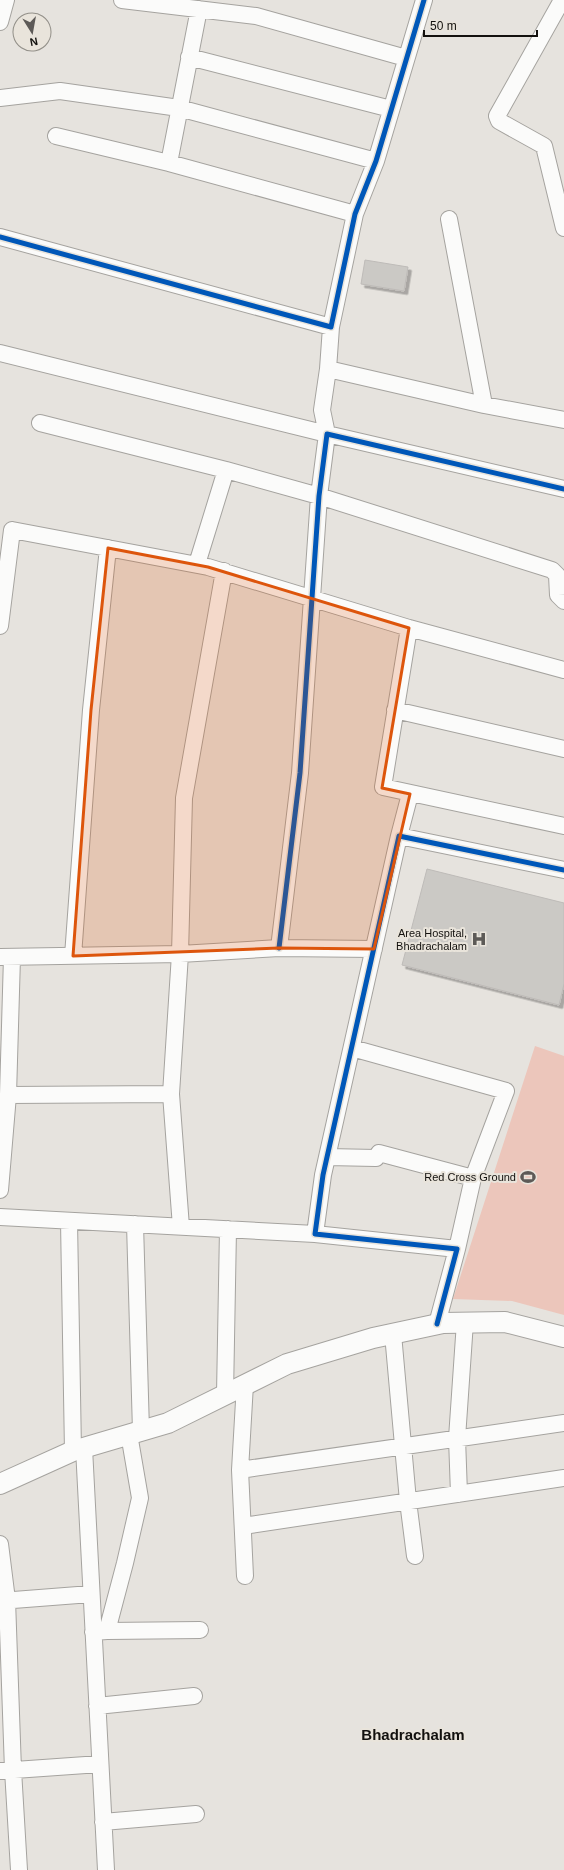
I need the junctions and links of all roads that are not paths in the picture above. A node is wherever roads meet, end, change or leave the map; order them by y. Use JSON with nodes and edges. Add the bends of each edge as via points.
{"nodes":[{"id":1,"x":6,"y":0,"type":"edge"},
{"id":2,"x":122,"y":0,"type":"edge"},
{"id":3,"x":562,"y":0,"type":"edge"},
{"id":4,"x":420,"y":1,"type":"edge"},
{"id":5,"x":198,"y":9,"type":"junction"},
{"id":6,"x":0,"y":20,"type":"edge"},
{"id":7,"x":189,"y":57,"type":"junction"},
{"id":8,"x":406,"y":58,"type":"junction"},
{"id":9,"x":0,"y":98,"type":"edge"},
{"id":10,"x":180,"y":108,"type":"junction"},
{"id":11,"x":391,"y":109,"type":"junction"},
{"id":12,"x":56,"y":136,"type":"dead end"},
{"id":13,"x":376,"y":161,"type":"junction"},
{"id":14,"x":169,"y":163,"type":"junction"},
{"id":15,"x":355,"y":214,"type":"junction"},
{"id":16,"x":449,"y":220,"type":"dead end"},
{"id":17,"x":564,"y":228,"type":"edge"},
{"id":18,"x":0,"y":237,"type":"edge"},
{"id":19,"x":331,"y":327,"type":"junction"},
{"id":20,"x":0,"y":353,"type":"edge"},
{"id":21,"x":328,"y":368,"type":"junction"},
{"id":22,"x":484,"y":405,"type":"junction"},
{"id":23,"x":564,"y":420,"type":"edge"},
{"id":24,"x":40,"y":423,"type":"dead end"},
{"id":25,"x":327,"y":434,"type":"junction"},
{"id":26,"x":226,"y":470,"type":"junction"},
{"id":27,"x":564,"y":489,"type":"edge"},
{"id":28,"x":319,"y":496,"type":"junction"},
{"id":29,"x":6,"y":529,"type":"edge"},
{"id":30,"x":108,"y":548,"type":"junction"},
{"id":31,"x":197,"y":564,"type":"junction"},
{"id":32,"x":224,"y":571,"type":"junction"},
{"id":33,"x":311,"y":599,"type":"junction"},
{"id":34,"x":564,"y":600,"type":"edge"},
{"id":35,"x":0,"y":626,"type":"edge"},
{"id":36,"x":409,"y":628,"type":"junction"},
{"id":37,"x":564,"y":670,"type":"edge"},
{"id":38,"x":395,"y":710,"type":"junction"},
{"id":39,"x":564,"y":749,"type":"edge"},
{"id":40,"x":410,"y":794,"type":"junction"},
{"id":41,"x":564,"y":826,"type":"edge"},
{"id":42,"x":399,"y":836,"type":"junction"},
{"id":43,"x":564,"y":870,"type":"edge"},
{"id":44,"x":279,"y":948,"type":"junction"},
{"id":45,"x":374,"y":949,"type":"junction"},
{"id":46,"x":180,"y":954,"type":"junction"},
{"id":47,"x":73,"y":956,"type":"junction"},
{"id":48,"x":6,"y":957,"type":"edge"},
{"id":49,"x":352,"y":1048,"type":"junction"},
{"id":50,"x":171,"y":1094,"type":"junction"},
{"id":51,"x":8,"y":1095,"type":"junction"},
{"id":52,"x":327,"y":1157,"type":"junction"},
{"id":53,"x":1,"y":1165,"type":"edge"},
{"id":54,"x":473,"y":1178,"type":"junction"},
{"id":55,"x":0,"y":1190,"type":"edge"},
{"id":56,"x":0,"y":1217,"type":"edge"},
{"id":57,"x":69,"y":1221,"type":"junction"},
{"id":58,"x":136,"y":1224,"type":"junction"},
{"id":59,"x":181,"y":1227,"type":"junction"},
{"id":60,"x":228,"y":1229,"type":"junction"},
{"id":61,"x":315,"y":1234,"type":"junction"},
{"id":62,"x":457,"y":1249,"type":"junction"},
{"id":63,"x":465,"y":1322,"type":"junction"},
{"id":64,"x":437,"y":1324,"type":"junction"},
{"id":65,"x":393,"y":1334,"type":"junction"},
{"id":66,"x":564,"y":1337,"type":"edge"},
{"id":67,"x":245,"y":1384,"type":"junction"},
{"id":68,"x":225,"y":1394,"type":"junction"},
{"id":69,"x":564,"y":1423,"type":"edge"},
{"id":70,"x":135,"y":1432,"type":"junction"},
{"id":71,"x":457,"y":1438,"type":"junction"},
{"id":72,"x":403,"y":1446,"type":"junction"},
{"id":73,"x":78,"y":1449,"type":"junction"},
{"id":74,"x":240,"y":1470,"type":"junction"},
{"id":75,"x":564,"y":1478,"type":"edge"},
{"id":76,"x":0,"y":1484,"type":"edge"},
{"id":77,"x":459,"y":1494,"type":"junction"},
{"id":78,"x":408,"y":1501,"type":"junction"},
{"id":79,"x":243,"y":1526,"type":"junction"},
{"id":80,"x":0,"y":1544,"type":"edge"},
{"id":81,"x":415,"y":1556,"type":"dead end"},
{"id":82,"x":245,"y":1576,"type":"dead end"},
{"id":83,"x":91,"y":1594,"type":"junction"},
{"id":84,"x":3,"y":1600,"type":"edge"},
{"id":85,"x":200,"y":1630,"type":"dead end"},
{"id":86,"x":100,"y":1631,"type":"junction"},
{"id":87,"x":194,"y":1696,"type":"dead end"},
{"id":88,"x":97,"y":1706,"type":"junction"},
{"id":89,"x":100,"y":1764,"type":"junction"},
{"id":90,"x":6,"y":1770,"type":"edge"},
{"id":91,"x":196,"y":1814,"type":"dead end"},
{"id":92,"x":103,"y":1822,"type":"junction"},
{"id":93,"x":19,"y":1870,"type":"edge"},
{"id":94,"x":106,"y":1870,"type":"edge"}],
"edges":[{"from":1,"to":6,"type":"street"},
{"from":2,"to":5,"type":"street"},
{"from":3,"to":17,"type":"street","via":[[497,116],[499,121],[544,146]]},
{"from":4,"to":8,"type":"street"},
{"from":5,"to":7,"type":"street"},
{"from":5,"to":8,"type":"street","via":[[256,16]]},
{"from":7,"to":10,"type":"street"},
{"from":7,"to":11,"type":"street"},
{"from":8,"to":11,"type":"street"},
{"from":9,"to":10,"type":"street","via":[[60,91]]},
{"from":10,"to":13,"type":"street"},
{"from":10,"to":14,"type":"street"},
{"from":11,"to":13,"type":"street"},
{"from":12,"to":14,"type":"street"},
{"from":13,"to":15,"type":"street"},
{"from":14,"to":15,"type":"street"},
{"from":15,"to":19,"type":"street"},
{"from":16,"to":22,"type":"street"},
{"from":18,"to":19,"type":"street"},
{"from":19,"to":21,"type":"street"},
{"from":20,"to":25,"type":"street"},
{"from":21,"to":22,"type":"street"},
{"from":21,"to":25,"type":"street","via":[[322,410]]},
{"from":22,"to":23,"type":"street"},
{"from":24,"to":26,"type":"street"},
{"from":25,"to":27,"type":"street"},
{"from":25,"to":28,"type":"street"},
{"from":26,"to":28,"type":"street"},
{"from":26,"to":31,"type":"street"},
{"from":28,"to":33,"type":"street"},
{"from":28,"to":34,"type":"street","via":[[552,570],[557,575],[558,595]]},
{"from":29,"to":30,"type":"street"},
{"from":29,"to":35,"type":"street"},
{"from":30,"to":31,"type":"street"},
{"from":30,"to":47,"type":"street","via":[[91,710]]},
{"from":31,"to":32,"type":"street"},
{"from":32,"to":33,"type":"street"},
{"from":32,"to":46,"type":"street","via":[[184,798]]},
{"from":33,"to":36,"type":"street"},
{"from":33,"to":44,"type":"street","via":[[300,773]]},
{"from":36,"to":37,"type":"street"},
{"from":36,"to":38,"type":"street"},
{"from":38,"to":39,"type":"street"},
{"from":38,"to":40,"type":"street","via":[[383,787]]},
{"from":40,"to":41,"type":"street"},
{"from":40,"to":42,"type":"street"},
{"from":42,"to":43,"type":"street"},
{"from":42,"to":45,"type":"street"},
{"from":44,"to":45,"type":"street"},
{"from":44,"to":46,"type":"street"},
{"from":45,"to":49,"type":"street"},
{"from":46,"to":47,"type":"street"},
{"from":46,"to":50,"type":"street"},
{"from":47,"to":48,"type":"street"},
{"from":48,"to":51,"type":"street"},
{"from":49,"to":52,"type":"street"},
{"from":49,"to":54,"type":"street","via":[[506,1091]]},
{"from":50,"to":51,"type":"street"},
{"from":50,"to":59,"type":"street"},
{"from":51,"to":53,"type":"street"},
{"from":52,"to":54,"type":"street","via":[[376,1158],[379,1153]]},
{"from":52,"to":61,"type":"street"},
{"from":53,"to":55,"type":"street"},
{"from":54,"to":62,"type":"street"},
{"from":56,"to":57,"type":"street"},
{"from":57,"to":58,"type":"street"},
{"from":57,"to":73,"type":"street"},
{"from":58,"to":59,"type":"street"},
{"from":58,"to":70,"type":"street"},
{"from":59,"to":60,"type":"street"},
{"from":60,"to":61,"type":"street"},
{"from":60,"to":68,"type":"street"},
{"from":61,"to":62,"type":"street"},
{"from":62,"to":64,"type":"street"},
{"from":63,"to":64,"type":"street"},
{"from":63,"to":66,"type":"street","via":[[505,1322]]},
{"from":63,"to":71,"type":"street"},
{"from":64,"to":65,"type":"street"},
{"from":65,"to":67,"type":"street","via":[[287,1364]]},
{"from":65,"to":72,"type":"street"},
{"from":67,"to":68,"type":"street"},
{"from":67,"to":74,"type":"street"},
{"from":68,"to":70,"type":"street","via":[[168,1423]]},
{"from":69,"to":71,"type":"street"},
{"from":70,"to":73,"type":"street"},
{"from":70,"to":86,"type":"street","via":[[140,1498],[126,1563]]},
{"from":71,"to":72,"type":"street"},
{"from":71,"to":77,"type":"street"},
{"from":72,"to":74,"type":"street"},
{"from":72,"to":78,"type":"street"},
{"from":73,"to":76,"type":"street"},
{"from":73,"to":83,"type":"street"},
{"from":74,"to":79,"type":"street"},
{"from":75,"to":77,"type":"street"},
{"from":77,"to":78,"type":"street"},
{"from":78,"to":79,"type":"street"},
{"from":78,"to":81,"type":"street"},
{"from":79,"to":82,"type":"street"},
{"from":80,"to":84,"type":"street"},
{"from":83,"to":84,"type":"street"},
{"from":83,"to":86,"type":"street"},
{"from":84,"to":90,"type":"street"},
{"from":85,"to":86,"type":"street"},
{"from":86,"to":88,"type":"street"},
{"from":87,"to":88,"type":"street"},
{"from":88,"to":89,"type":"street"},
{"from":89,"to":90,"type":"street"},
{"from":89,"to":92,"type":"street"},
{"from":90,"to":93,"type":"street"},
{"from":91,"to":92,"type":"street"},
{"from":92,"to":94,"type":"street"}]}
